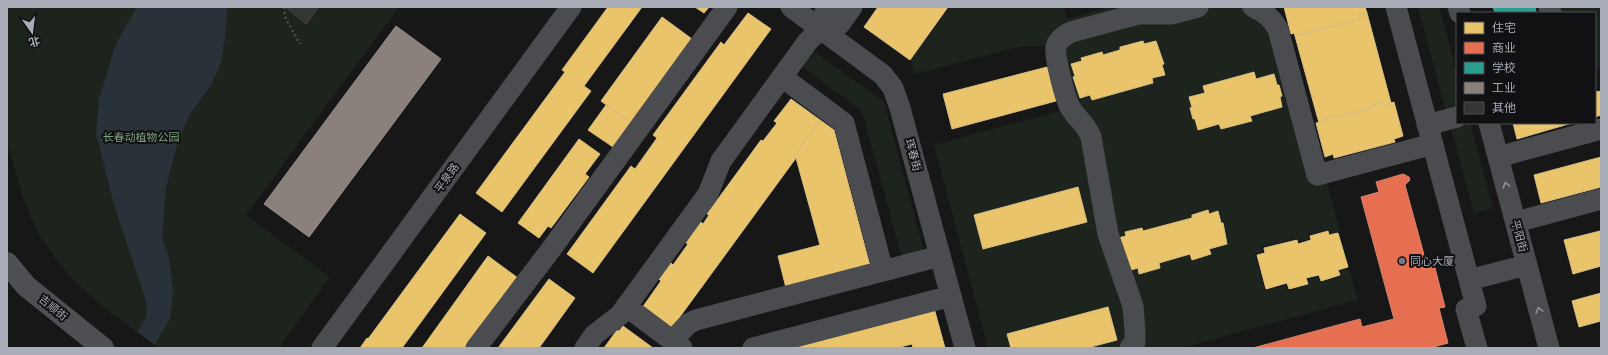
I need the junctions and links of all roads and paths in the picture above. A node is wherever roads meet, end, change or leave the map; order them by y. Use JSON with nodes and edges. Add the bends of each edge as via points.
{"nodes":[{"id":1,"x":284,"y":7,"type":"edge"},
{"id":2,"x":571,"y":7,"type":"edge"},
{"id":3,"x":727,"y":7,"type":"edge"},
{"id":4,"x":791,"y":7,"type":"edge"},
{"id":5,"x":829,"y":7,"type":"edge"},
{"id":6,"x":852,"y":7,"type":"edge"},
{"id":7,"x":1198,"y":7,"type":"edge"},
{"id":8,"x":1254,"y":7,"type":"edge"},
{"id":9,"x":1396,"y":7,"type":"edge"},
{"id":10,"x":821,"y":29,"type":"junction"},
{"id":11,"x":300,"y":44,"type":"dead end"},
{"id":12,"x":782,"y":77,"type":"junction"},
{"id":13,"x":1456,"y":117,"type":"edge"},
{"id":14,"x":1489,"y":124,"type":"edge"},
{"id":15,"x":1427,"y":125,"type":"junction"},
{"id":16,"x":1601,"y":130,"type":"edge"},
{"id":17,"x":1433,"y":144,"type":"junction"},
{"id":18,"x":1498,"y":157,"type":"junction"},
{"id":19,"x":1601,"y":199,"type":"edge"},
{"id":20,"x":1516,"y":222,"type":"junction"},
{"id":21,"x":940,"y":256,"type":"junction"},
{"id":22,"x":7,"y":263,"type":"edge"},
{"id":23,"x":1527,"y":264,"type":"junction"},
{"id":24,"x":883,"y":271,"type":"junction"},
{"id":25,"x":1469,"y":280,"type":"junction"},
{"id":26,"x":951,"y":296,"type":"junction"},
{"id":27,"x":626,"y":306,"type":"junction"},
{"id":28,"x":678,"y":344,"type":"edge"},
{"id":29,"x":100,"y":347,"type":"edge"},
{"id":30,"x":322,"y":348,"type":"edge"},
{"id":31,"x":476,"y":348,"type":"edge"},
{"id":32,"x":585,"y":348,"type":"edge"},
{"id":33,"x":753,"y":348,"type":"edge"},
{"id":34,"x":965,"y":348,"type":"edge"},
{"id":35,"x":1130,"y":348,"type":"edge"},
{"id":36,"x":1477,"y":348,"type":"edge"},
{"id":37,"x":1549,"y":348,"type":"edge"}],
"edges":[{"from":1,"to":11,"type":"path","via":[[285,17]]},
{"from":2,"to":30,"type":"street","name":"平泉路"},
{"from":3,"to":31,"type":"street"},
{"from":4,"to":10,"type":"street","name":"珲春街"},
{"from":5,"to":10,"type":"street","via":[[825,12]]},
{"from":6,"to":10,"type":"street","via":[[840,24]]},
{"from":7,"to":35,"type":"street","via":[[1171,14],[1138,14],[1071,32],[1058,41],[1056,47],[1055,56],[1066,100],[1092,137],[1108,234],[1133,306],[1135,342]]},
{"from":8,"to":17,"type":"street","via":[[1273,20],[1278,29],[1316,176]]},
{"from":9,"to":15,"type":"street"},
{"from":10,"to":12,"type":"street","via":[[808,41]]},
{"from":10,"to":21,"type":"street","name":"珲春街","via":[[883,75],[892,88],[900,108]]},
{"from":12,"to":24,"type":"street","via":[[844,123]]},
{"from":12,"to":27,"type":"street","via":[[721,161],[708,194]]},
{"from":13,"to":15,"type":"street"},
{"from":14,"to":18,"type":"street","name":"平阳街"},
{"from":15,"to":17,"type":"street"},
{"from":16,"to":18,"type":"street"},
{"from":17,"to":25,"type":"street"},
{"from":20,"to":18,"type":"street","name":"平阳街","one_way":true},
{"from":19,"to":20,"type":"street"},
{"from":20,"to":23,"type":"street","name":"平阳街"},
{"from":21,"to":24,"type":"street"},
{"from":21,"to":26,"type":"street","name":"珲春街"},
{"from":22,"to":29,"type":"main road","name":"吉顺街","via":[[26,286]]},
{"from":23,"to":25,"type":"street"},
{"from":37,"to":23,"type":"street","name":"平阳街","one_way":true},
{"from":24,"to":28,"type":"street","via":[[696,320],[688,324]]},
{"from":25,"to":36,"type":"street","via":[[1476,306],[1466,309]]},
{"from":26,"to":33,"type":"street"},
{"from":26,"to":34,"type":"street","name":"珲春街"},
{"from":27,"to":28,"type":"street"},
{"from":27,"to":32,"type":"street","via":[[620,315],[594,335]]}]}
